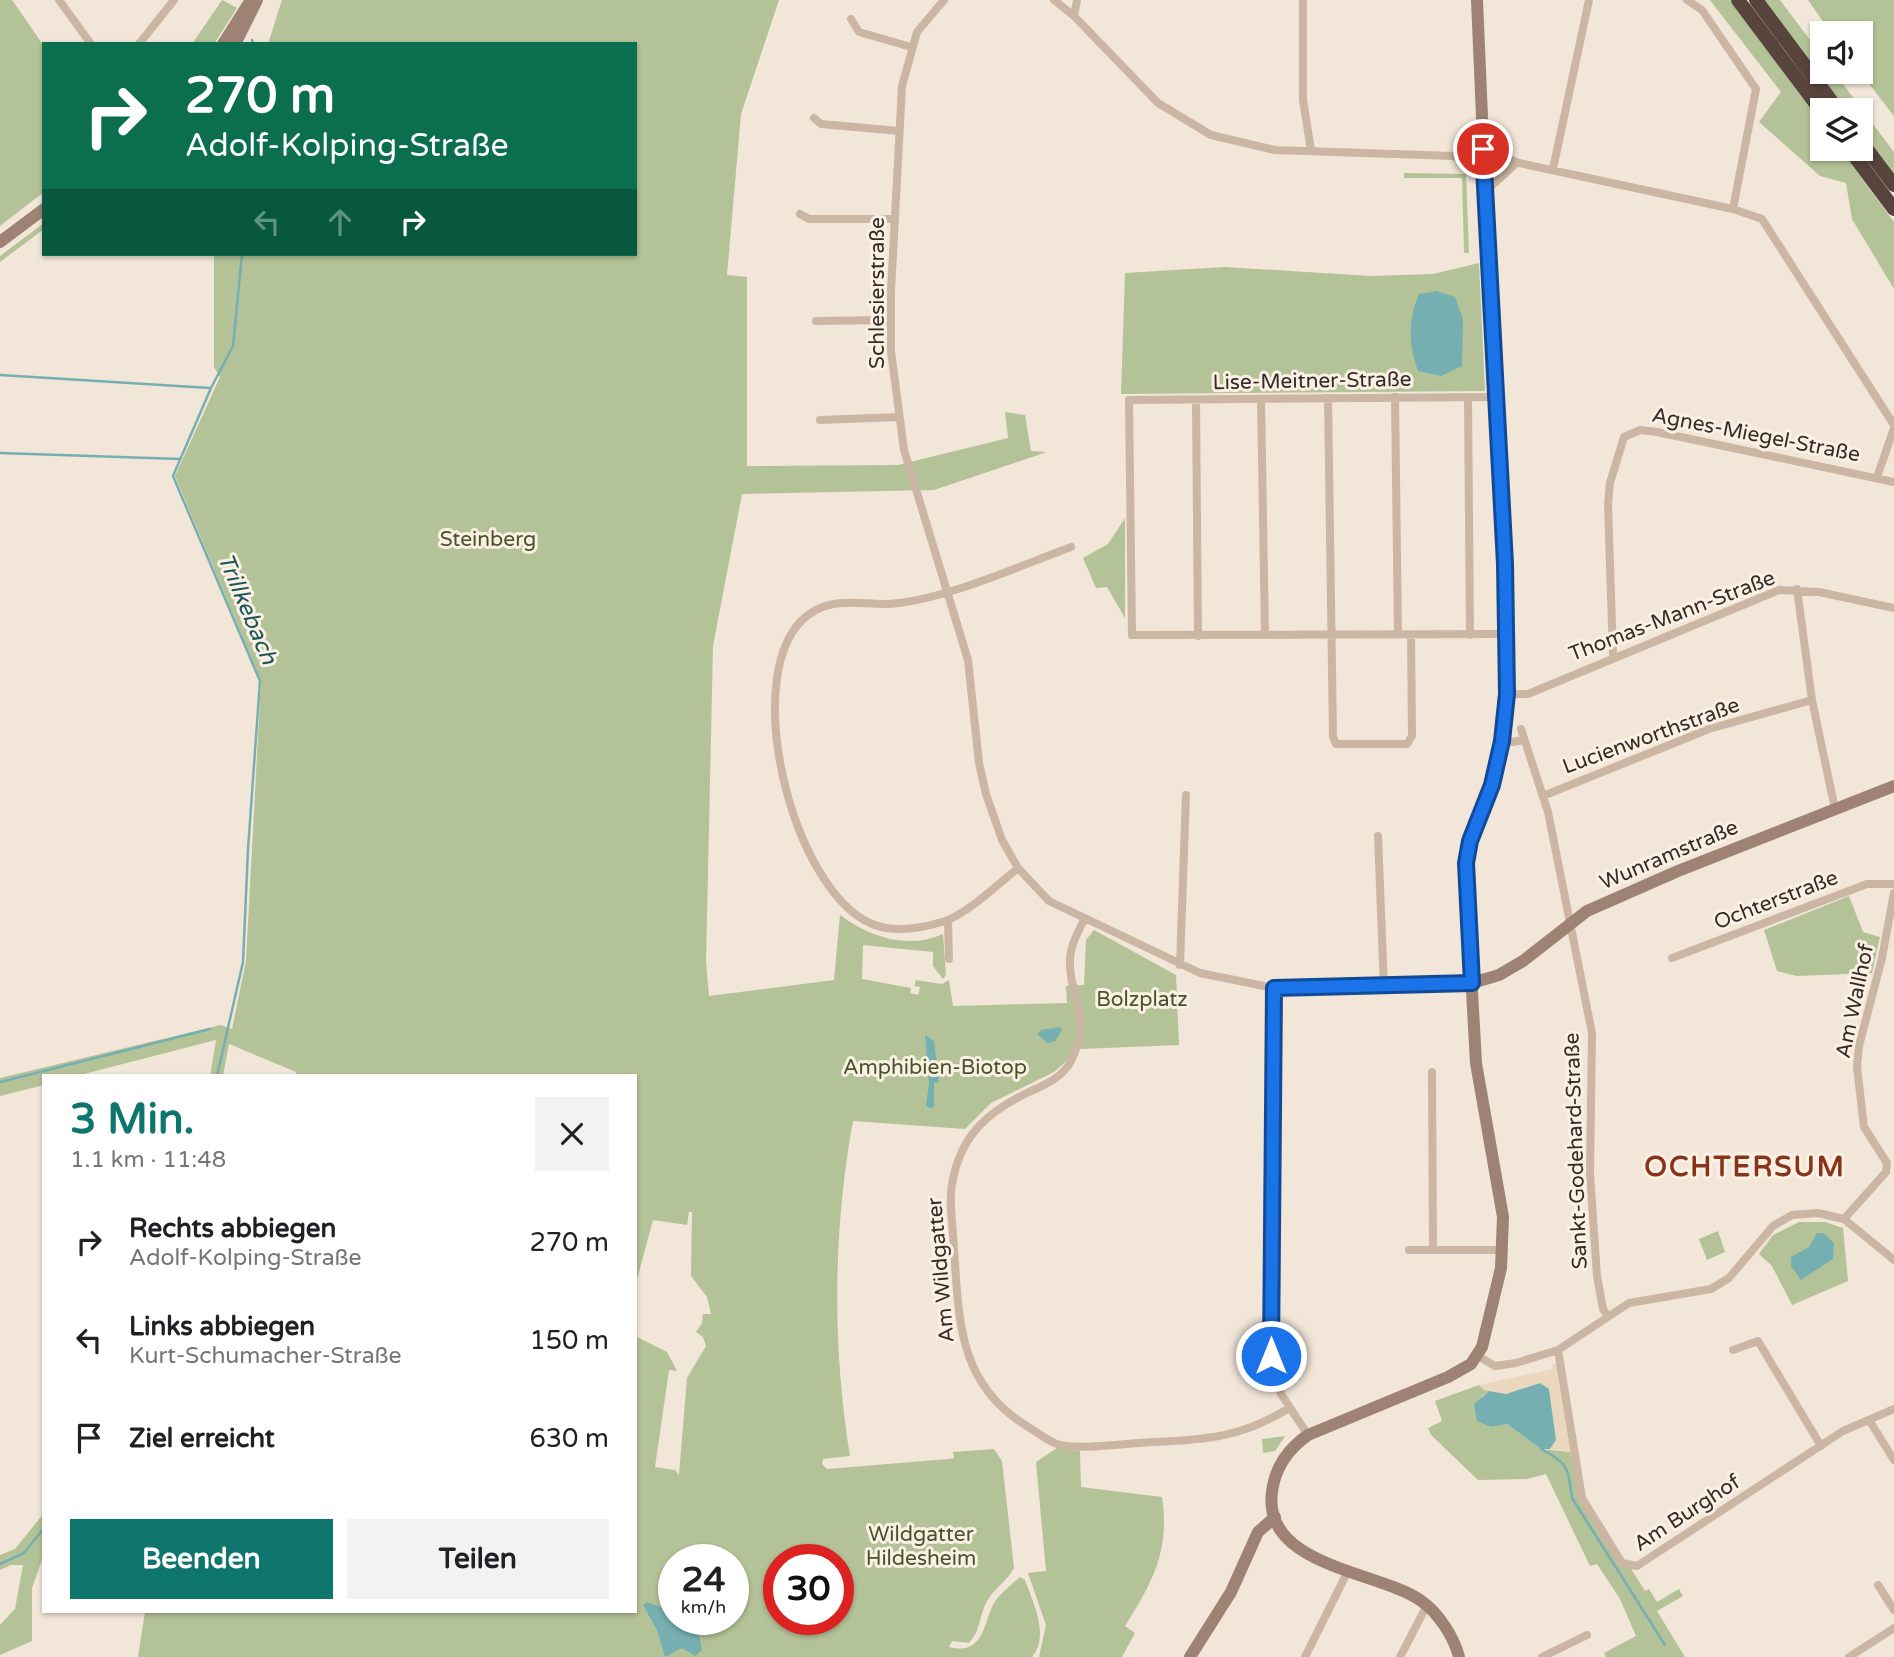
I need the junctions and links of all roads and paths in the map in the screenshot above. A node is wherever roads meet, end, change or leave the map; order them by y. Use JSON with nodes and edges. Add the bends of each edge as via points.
{"nodes":[{"id":1,"x":59,"y":0,"type":"edge"},
{"id":2,"x":174,"y":0,"type":"edge"},
{"id":3,"x":251,"y":0,"type":"edge"},
{"id":4,"x":257,"y":0,"type":"edge"},
{"id":5,"x":943,"y":0,"type":"edge"},
{"id":6,"x":1054,"y":0,"type":"edge"},
{"id":7,"x":1077,"y":0,"type":"edge"},
{"id":8,"x":1303,"y":0,"type":"edge"},
{"id":9,"x":1478,"y":0,"type":"edge"},
{"id":10,"x":1590,"y":0,"type":"edge"},
{"id":11,"x":1687,"y":0,"type":"edge"},
{"id":12,"x":1738,"y":0,"type":"edge"},
{"id":13,"x":1756,"y":0,"type":"edge"},
{"id":14,"x":1074,"y":16,"type":"junction"},
{"id":15,"x":851,"y":19,"type":"dead end"},
{"id":16,"x":90,"y":42,"type":"edge"},
{"id":17,"x":141,"y":42,"type":"edge"},
{"id":18,"x":224,"y":42,"type":"edge"},
{"id":19,"x":236,"y":42,"type":"edge"},
{"id":20,"x":911,"y":47,"type":"junction"},
{"id":21,"x":1812,"y":98,"type":"edge"},
{"id":22,"x":1829,"y":98,"type":"edge"},
{"id":23,"x":814,"y":118,"type":"dead end"},
{"id":24,"x":899,"y":131,"type":"junction"},
{"id":25,"x":1483,"y":149,"type":"junction"},
{"id":26,"x":1311,"y":150,"type":"junction"},
{"id":27,"x":1452,"y":156,"type":"junction"},
{"id":28,"x":1873,"y":157,"type":"edge"},
{"id":29,"x":1858,"y":161,"type":"edge"},
{"id":30,"x":1484,"y":164,"type":"junction"},
{"id":31,"x":1516,"y":164,"type":"junction"},
{"id":32,"x":1553,"y":169,"type":"junction"},
{"id":33,"x":1894,"y":185,"type":"edge"},
{"id":34,"x":1485,"y":191,"type":"junction"},
{"id":35,"x":1733,"y":209,"type":"junction"},
{"id":36,"x":1894,"y":209,"type":"edge"},
{"id":37,"x":42,"y":210,"type":"edge"},
{"id":38,"x":800,"y":214,"type":"dead end"},
{"id":39,"x":894,"y":219,"type":"junction"},
{"id":40,"x":0,"y":242,"type":"edge"},
{"id":41,"x":890,"y":320,"type":"junction"},
{"id":42,"x":816,"y":321,"type":"dead end"},
{"id":43,"x":1395,"y":397,"type":"junction"},
{"id":44,"x":1468,"y":397,"type":"junction"},
{"id":45,"x":1494,"y":397,"type":"junction"},
{"id":46,"x":1328,"y":398,"type":"junction"},
{"id":47,"x":1261,"y":399,"type":"junction"},
{"id":48,"x":1196,"y":400,"type":"junction"},
{"id":49,"x":898,"y":417,"type":"junction"},
{"id":50,"x":820,"y":420,"type":"dead end"},
{"id":51,"x":1894,"y":426,"type":"edge"},
{"id":52,"x":1877,"y":477,"type":"junction"},
{"id":53,"x":1894,"y":482,"type":"edge"},
{"id":54,"x":1071,"y":547,"type":"dead end"},
{"id":55,"x":1797,"y":589,"type":"junction"},
{"id":56,"x":948,"y":591,"type":"junction"},
{"id":57,"x":1894,"y":608,"type":"edge"},
{"id":58,"x":1507,"y":634,"type":"junction"},
{"id":59,"x":1265,"y":635,"type":"junction"},
{"id":60,"x":1332,"y":635,"type":"junction"},
{"id":61,"x":1398,"y":635,"type":"junction"},
{"id":62,"x":1411,"y":635,"type":"junction"},
{"id":63,"x":1470,"y":635,"type":"junction"},
{"id":64,"x":1198,"y":636,"type":"junction"},
{"id":65,"x":1613,"y":656,"type":"junction"},
{"id":66,"x":1507,"y":694,"type":"junction"},
{"id":67,"x":1812,"y":700,"type":"junction"},
{"id":68,"x":1521,"y":729,"type":"dead end"},
{"id":69,"x":1524,"y":740,"type":"junction"},
{"id":70,"x":1512,"y":742,"type":"dead end"},
{"id":71,"x":1894,"y":786,"type":"edge"},
{"id":72,"x":1186,"y":795,"type":"dead end"},
{"id":73,"x":1543,"y":796,"type":"junction"},
{"id":74,"x":1835,"y":809,"type":"junction"},
{"id":75,"x":1378,"y":836,"type":"dead end"},
{"id":76,"x":1018,"y":869,"type":"junction"},
{"id":77,"x":1894,"y":884,"type":"edge"},
{"id":78,"x":1894,"y":893,"type":"edge"},
{"id":79,"x":1085,"y":918,"type":"junction"},
{"id":80,"x":948,"y":920,"type":"junction"},
{"id":81,"x":1570,"y":922,"type":"junction"},
{"id":82,"x":1672,"y":958,"type":"dead end"},
{"id":83,"x":949,"y":959,"type":"dead end"},
{"id":84,"x":1180,"y":965,"type":"junction"},
{"id":85,"x":1472,"y":983,"type":"junction"},
{"id":86,"x":1384,"y":987,"type":"junction"},
{"id":87,"x":1274,"y":988,"type":"junction"},
{"id":88,"x":1432,"y":1072,"type":"dead end"},
{"id":89,"x":1844,"y":1219,"type":"junction"},
{"id":90,"x":1409,"y":1250,"type":"dead end"},
{"id":91,"x":1433,"y":1250,"type":"junction"},
{"id":92,"x":1503,"y":1250,"type":"junction"},
{"id":93,"x":1894,"y":1260,"type":"edge"},
{"id":94,"x":1607,"y":1315,"type":"junction"},
{"id":95,"x":1558,"y":1350,"type":"junction"},
{"id":96,"x":1733,"y":1350,"type":"dead end"},
{"id":97,"x":1478,"y":1356,"type":"junction"},
{"id":98,"x":1289,"y":1408,"type":"junction"},
{"id":99,"x":1894,"y":1409,"type":"edge"},
{"id":100,"x":1869,"y":1420,"type":"junction"},
{"id":101,"x":1308,"y":1435,"type":"junction"},
{"id":102,"x":1821,"y":1446,"type":"junction"},
{"id":103,"x":1894,"y":1460,"type":"edge"},
{"id":104,"x":1275,"y":1517,"type":"junction"},
{"id":105,"x":1348,"y":1571,"type":"junction"},
{"id":106,"x":1878,"y":1584,"type":"dead end"},
{"id":107,"x":1427,"y":1605,"type":"junction"},
{"id":108,"x":1894,"y":1610,"type":"edge"},
{"id":109,"x":1894,"y":1629,"type":"edge"},
{"id":110,"x":1587,"y":1635,"type":"dead end"},
{"id":111,"x":1190,"y":1657,"type":"edge"},
{"id":112,"x":1305,"y":1657,"type":"edge"},
{"id":113,"x":1400,"y":1657,"type":"edge"},
{"id":114,"x":1459,"y":1657,"type":"edge"},
{"id":115,"x":1542,"y":1657,"type":"edge"},
{"id":116,"x":1849,"y":1657,"type":"edge"}],
"edges":[{"from":1,"to":16,"type":"street"},
{"from":2,"to":17,"type":"street"},
{"from":3,"to":18,"type":"main road"},
{"from":4,"to":19,"type":"main road"},
{"from":5,"to":20,"type":"street","name":"Schlesierstraße"},
{"from":6,"to":14,"type":"street"},
{"from":7,"to":14,"type":"street"},
{"from":8,"to":26,"type":"street","via":[[1303,100]]},
{"from":9,"to":25,"type":"main road"},
{"from":10,"to":32,"type":"street"},
{"from":11,"to":35,"type":"street","via":[[1702,10],[1756,89]]},
{"from":12,"to":21,"type":"highway"},
{"from":13,"to":22,"type":"highway"},
{"from":14,"to":26,"type":"street","via":[[1158,103],[1190,125],[1248,146]]},
{"from":15,"to":20,"type":"street","via":[[859,32]]},
{"from":20,"to":24,"type":"street","name":"Schlesierstraße"},
{"from":23,"to":24,"type":"street","via":[[821,124]]},
{"from":24,"to":39,"type":"street","name":"Schlesierstraße"},
{"from":25,"to":27,"type":"street","via":[[1465,149]]},
{"from":25,"to":30,"type":"main road"},
{"from":25,"to":31,"type":"street"},
{"from":26,"to":27,"type":"street"},
{"from":27,"to":30,"type":"street"},
{"from":28,"to":33,"type":"highway"},
{"from":29,"to":36,"type":"highway"},
{"from":30,"to":31,"type":"street"},
{"from":30,"to":34,"type":"main road"},
{"from":31,"to":32,"type":"street"},
{"from":31,"to":34,"type":"street"},
{"from":32,"to":35,"type":"street"},
{"from":34,"to":45,"type":"main road"},
{"from":35,"to":51,"type":"street","via":[[1762,219],[1771,230]]},
{"from":37,"to":40,"type":"main road"},
{"from":38,"to":39,"type":"street","via":[[809,219]]},
{"from":39,"to":41,"type":"street","name":"Schlesierstraße"},
{"from":41,"to":42,"type":"street"},
{"from":41,"to":49,"type":"street","name":"Schlesierstraße"},
{"from":43,"to":44,"type":"street","name":"Lise-Meitner-Straße"},
{"from":43,"to":46,"type":"street","name":"Lise-Meitner-Straße"},
{"from":43,"to":61,"type":"street"},
{"from":44,"to":45,"type":"street","name":"Lise-Meitner-Straße"},
{"from":44,"to":63,"type":"street"},
{"from":45,"to":58,"type":"main road"},
{"from":46,"to":47,"type":"street","name":"Lise-Meitner-Straße"},
{"from":46,"to":60,"type":"street"},
{"from":47,"to":48,"type":"street","name":"Lise-Meitner-Straße"},
{"from":47,"to":59,"type":"street"},
{"from":48,"to":64,"type":"street"},
{"from":48,"to":64,"type":"street","name":"Lise-Meitner-Straße","via":[[1129,400],[1132,635]]},
{"from":49,"to":50,"type":"street"},
{"from":49,"to":56,"type":"street","name":"Schlesierstraße","via":[[912,484]]},
{"from":51,"to":52,"type":"street"},
{"from":52,"to":53,"type":"street","name":"Agnes-Miegel-Straße"},
{"from":52,"to":65,"type":"street","name":"Agnes-Miegel-Straße","via":[[1657,432],[1640,430],[1624,437],[1609,494]]},
{"from":54,"to":56,"type":"street"},
{"from":55,"to":57,"type":"street","name":"Thomas-Mann-Straße"},
{"from":55,"to":65,"type":"street","name":"Thomas-Mann-Straße","via":[[1779,590]]},
{"from":55,"to":67,"type":"street"},
{"from":56,"to":76,"type":"street","name":"Schlesierstraße","via":[[968,660],[986,794]]},
{"from":56,"to":80,"type":"street","via":[[886,604],[832,602],[808,614],[789,634],[779,659],[778,744],[785,790],[805,847],[821,878],[846,907],[873,924],[903,929]]},
{"from":58,"to":63,"type":"street"},
{"from":58,"to":66,"type":"main road"},
{"from":59,"to":60,"type":"street"},
{"from":59,"to":64,"type":"street"},
{"from":60,"to":61,"type":"street"},
{"from":60,"to":62,"type":"street","via":[[1336,744],[1406,744],[1412,736]]},
{"from":61,"to":62,"type":"street"},
{"from":62,"to":63,"type":"street"},
{"from":65,"to":66,"type":"street","name":"Thomas-Mann-Straße","via":[[1528,694]]},
{"from":66,"to":85,"type":"main road","via":[[1492,785],[1466,863]]},
{"from":67,"to":73,"type":"street","name":"Lucienworthstraße","via":[[1709,729]]},
{"from":67,"to":74,"type":"street"},
{"from":68,"to":69,"type":"street","name":"Sankt-Godehard-Straße"},
{"from":69,"to":70,"type":"street"},
{"from":69,"to":73,"type":"street","name":"Sankt-Godehard-Straße"},
{"from":71,"to":74,"type":"main road","name":"Wunramstraße"},
{"from":72,"to":84,"type":"street"},
{"from":73,"to":81,"type":"street","name":"Sankt-Godehard-Straße"},
{"from":74,"to":81,"type":"main road","name":"Wunramstraße","via":[[1656,880]]},
{"from":75,"to":86,"type":"street"},
{"from":76,"to":79,"type":"street","name":"Schlesierstraße","via":[[1049,901]]},
{"from":76,"to":80,"type":"street"},
{"from":77,"to":82,"type":"street","name":"Ochterstraße","via":[[1867,884]]},
{"from":78,"to":89,"type":"street","name":"Am Wallhof","via":[[1857,1066],[1864,1127],[1887,1163],[1886,1172]]},
{"from":79,"to":84,"type":"street","name":"Schlesierstraße"},
{"from":79,"to":98,"type":"street","name":"Am Wildgatter","via":[[1070,957],[1081,1016],[1070,1064],[1052,1081],[1002,1106],[978,1124],[964,1143],[952,1181],[959,1315],[969,1363],[985,1391],[1011,1417],[1057,1444],[1241,1434]]},
{"from":80,"to":83,"type":"street"},
{"from":81,"to":85,"type":"main road","name":"Wunramstraße","via":[[1523,961]]},
{"from":81,"to":94,"type":"street","name":"Sankt-Godehard-Straße","via":[[1592,1034],[1590,1173],[1597,1276]]},
{"from":84,"to":87,"type":"street","name":"Schlesierstraße"},
{"from":85,"to":86,"type":"street","name":"Schlesierstraße"},
{"from":85,"to":92,"type":"main road","via":[[1476,1072],[1500,1194]]},
{"from":86,"to":87,"type":"street","name":"Schlesierstraße"},
{"from":87,"to":98,"type":"street","via":[[1272,1362],[1274,1379]]},
{"from":88,"to":91,"type":"street"},
{"from":89,"to":93,"type":"street"},
{"from":89,"to":94,"type":"street","via":[[1818,1213],[1792,1215],[1761,1237],[1722,1284],[1629,1303]]},
{"from":90,"to":91,"type":"street"},
{"from":91,"to":92,"type":"street"},
{"from":92,"to":97,"type":"main road"},
{"from":94,"to":95,"type":"street"},
{"from":95,"to":97,"type":"street","via":[[1503,1366]]},
{"from":95,"to":102,"type":"street","name":"Am Burghof","via":[[1582,1498],[1622,1563],[1630,1567]]},
{"from":96,"to":102,"type":"street","via":[[1758,1341]]},
{"from":97,"to":101,"type":"main road","via":[[1448,1377]]},
{"from":98,"to":101,"type":"street"},
{"from":99,"to":100,"type":"street","name":"Am Burghof"},
{"from":100,"to":102,"type":"street","name":"Am Burghof"},
{"from":100,"to":103,"type":"street"},
{"from":101,"to":104,"type":"main road","via":[[1287,1454],[1275,1475],[1271,1496]]},
{"from":104,"to":105,"type":"main road","via":[[1297,1548]]},
{"from":104,"to":111,"type":"main road","via":[[1258,1532],[1231,1592]]},
{"from":105,"to":107,"type":"main road","via":[[1399,1589]]},
{"from":105,"to":112,"type":"street"},
{"from":106,"to":108,"type":"street"},
{"from":107,"to":113,"type":"street"},
{"from":107,"to":114,"type":"main road"},
{"from":109,"to":116,"type":"street"},
{"from":110,"to":115,"type":"street"}]}
